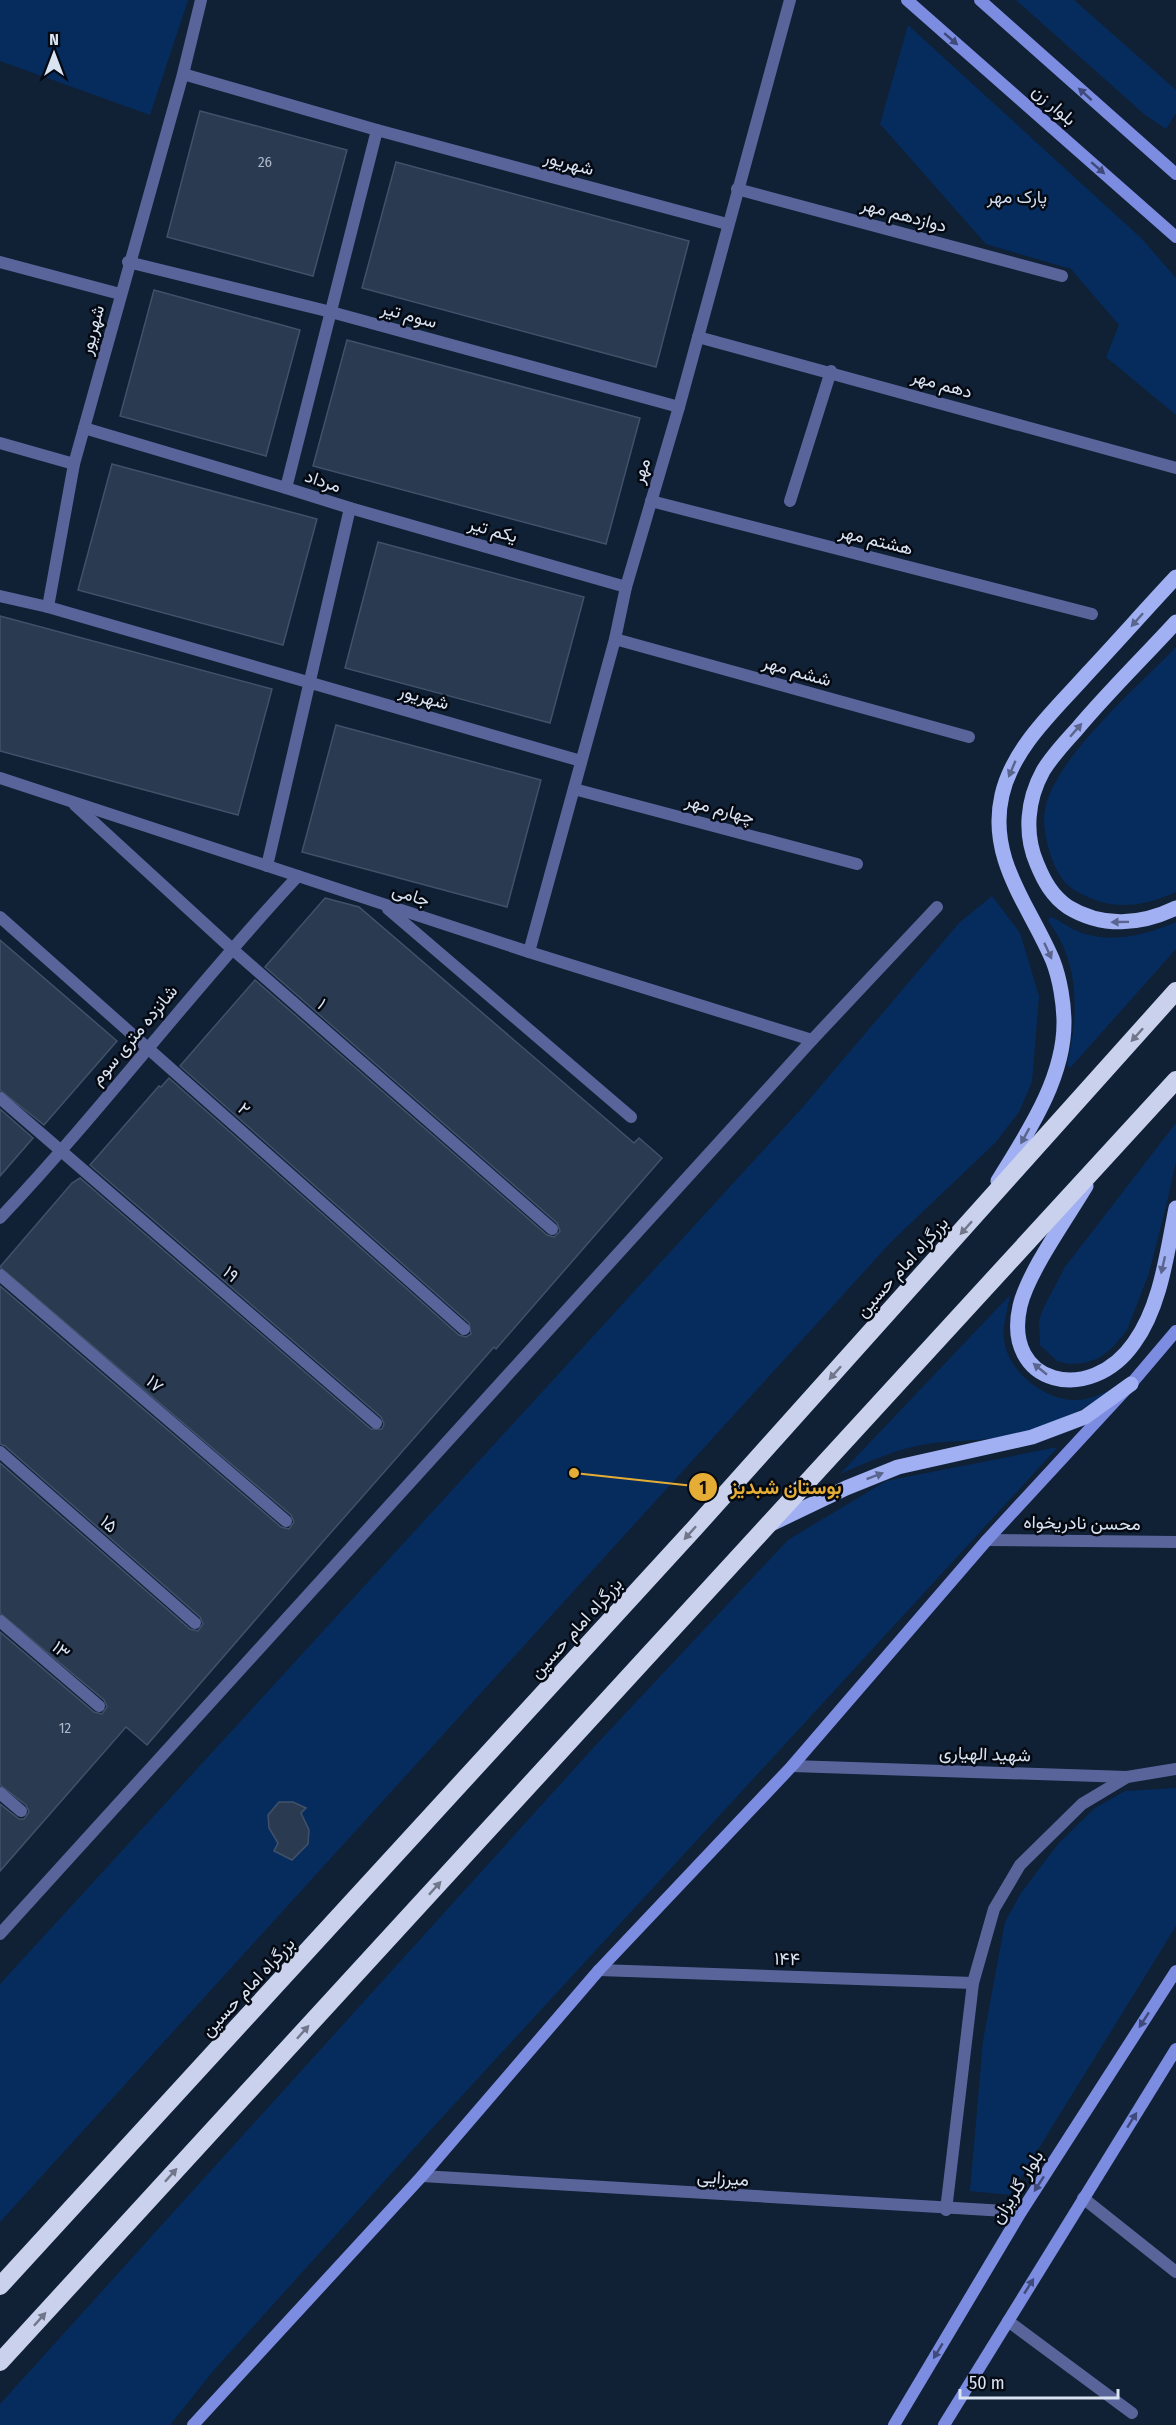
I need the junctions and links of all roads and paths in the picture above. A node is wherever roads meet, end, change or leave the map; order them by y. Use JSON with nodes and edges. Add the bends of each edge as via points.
{"nodes":[{"id":1,"x":201,"y":0,"type":"edge"},
{"id":2,"x":789,"y":0,"type":"edge"},
{"id":3,"x":908,"y":0,"type":"edge"},
{"id":4,"x":980,"y":0,"type":"edge"},
{"id":5,"x":183,"y":74,"type":"junction"},
{"id":6,"x":377,"y":130,"type":"junction"},
{"id":7,"x":1176,"y":174,"type":"edge"},
{"id":8,"x":737,"y":189,"type":"junction"},
{"id":9,"x":727,"y":224,"type":"junction"},
{"id":10,"x":1176,"y":237,"type":"edge"},
{"id":11,"x":0,"y":262,"type":"edge"},
{"id":12,"x":129,"y":262,"type":"junction"},
{"id":13,"x":1062,"y":276,"type":"dead end"},
{"id":14,"x":120,"y":294,"type":"junction"},
{"id":15,"x":332,"y":312,"type":"junction"},
{"id":16,"x":699,"y":336,"type":"junction"},
{"id":17,"x":831,"y":371,"type":"junction"},
{"id":18,"x":679,"y":406,"type":"junction"},
{"id":19,"x":84,"y":428,"type":"junction"},
{"id":20,"x":0,"y":443,"type":"edge"},
{"id":21,"x":74,"y":464,"type":"junction"},
{"id":22,"x":1176,"y":468,"type":"edge"},
{"id":23,"x":286,"y":488,"type":"junction"},
{"id":24,"x":651,"y":501,"type":"junction"},
{"id":25,"x":790,"y":501,"type":"dead end"},
{"id":26,"x":350,"y":508,"type":"junction"},
{"id":27,"x":1176,"y":577,"type":"edge"},
{"id":28,"x":626,"y":587,"type":"junction"},
{"id":29,"x":0,"y":596,"type":"edge"},
{"id":30,"x":48,"y":608,"type":"junction"},
{"id":31,"x":1092,"y":614,"type":"dead end"},
{"id":32,"x":1176,"y":622,"type":"edge"},
{"id":33,"x":615,"y":639,"type":"junction"},
{"id":34,"x":310,"y":683,"type":"junction"},
{"id":35,"x":969,"y":737,"type":"dead end"},
{"id":36,"x":581,"y":760,"type":"junction"},
{"id":37,"x":0,"y":778,"type":"edge"},
{"id":38,"x":574,"y":789,"type":"junction"},
{"id":39,"x":71,"y":802,"type":"junction"},
{"id":40,"x":857,"y":864,"type":"dead end"},
{"id":41,"x":267,"y":866,"type":"junction"},
{"id":42,"x":298,"y":876,"type":"junction"},
{"id":43,"x":382,"y":904,"type":"junction"},
{"id":44,"x":937,"y":906,"type":"dead end"},
{"id":45,"x":1176,"y":908,"type":"edge"},
{"id":46,"x":0,"y":917,"type":"edge"},
{"id":47,"x":231,"y":948,"type":"junction"},
{"id":48,"x":530,"y":952,"type":"junction"},
{"id":49,"x":1176,"y":991,"type":"edge"},
{"id":50,"x":812,"y":1040,"type":"junction"},
{"id":51,"x":147,"y":1047,"type":"junction"},
{"id":52,"x":1176,"y":1080,"type":"edge"},
{"id":53,"x":0,"y":1098,"type":"edge"},
{"id":54,"x":631,"y":1117,"type":"dead end"},
{"id":55,"x":62,"y":1152,"type":"junction"},
{"id":56,"x":1093,"y":1173,"type":"junction"},
{"id":57,"x":1176,"y":1208,"type":"edge"},
{"id":58,"x":982,"y":1210,"type":"junction"},
{"id":59,"x":0,"y":1218,"type":"edge"},
{"id":60,"x":552,"y":1229,"type":"dead end"},
{"id":61,"x":0,"y":1275,"type":"edge"},
{"id":62,"x":464,"y":1329,"type":"dead end"},
{"id":63,"x":1176,"y":1331,"type":"edge"},
{"id":64,"x":1131,"y":1384,"type":"junction"},
{"id":65,"x":376,"y":1423,"type":"dead end"},
{"id":66,"x":0,"y":1452,"type":"edge"},
{"id":67,"x":286,"y":1521,"type":"dead end"},
{"id":68,"x":765,"y":1527,"type":"junction"},
{"id":69,"x":987,"y":1540,"type":"junction"},
{"id":70,"x":1176,"y":1542,"type":"edge"},
{"id":71,"x":0,"y":1621,"type":"edge"},
{"id":72,"x":195,"y":1623,"type":"dead end"},
{"id":73,"x":99,"y":1706,"type":"dead end"},
{"id":74,"x":792,"y":1766,"type":"junction"},
{"id":75,"x":1176,"y":1769,"type":"edge"},
{"id":76,"x":1127,"y":1777,"type":"junction"},
{"id":77,"x":0,"y":1793,"type":"edge"},
{"id":78,"x":21,"y":1811,"type":"dead end"},
{"id":79,"x":0,"y":1934,"type":"edge"},
{"id":80,"x":599,"y":1970,"type":"junction"},
{"id":81,"x":1176,"y":1971,"type":"edge"},
{"id":82,"x":973,"y":1983,"type":"junction"},
{"id":83,"x":1176,"y":2049,"type":"edge"},
{"id":84,"x":422,"y":2176,"type":"junction"},
{"id":85,"x":1083,"y":2198,"type":"junction"},
{"id":86,"x":946,"y":2210,"type":"junction"},
{"id":87,"x":1021,"y":2212,"type":"junction"},
{"id":88,"x":1176,"y":2272,"type":"edge"},
{"id":89,"x":0,"y":2286,"type":"edge"},
{"id":90,"x":1008,"y":2321,"type":"junction"},
{"id":91,"x":0,"y":2362,"type":"edge"},
{"id":92,"x":1132,"y":2413,"type":"dead end"},
{"id":93,"x":193,"y":2425,"type":"edge"},
{"id":94,"x":894,"y":2425,"type":"edge"},
{"id":95,"x":944,"y":2425,"type":"edge"}],
"edges":[{"from":1,"to":5,"type":"street"},
{"from":2,"to":8,"type":"street","name":"مهر"},
{"from":3,"to":10,"type":"main road","name":"بلوار زن","one_way":true},
{"from":7,"to":4,"type":"main road","name":"بلوار زن","one_way":true},
{"from":5,"to":6,"type":"street","name":"شهریور"},
{"from":5,"to":12,"type":"street","name":"شهریور"},
{"from":6,"to":9,"type":"street","name":"شهریور"},
{"from":6,"to":15,"type":"street","name":"مرداد"},
{"from":8,"to":9,"type":"street","name":"مهر"},
{"from":8,"to":13,"type":"street","name":"دوازدهم مهر"},
{"from":9,"to":16,"type":"street","name":"مهر"},
{"from":11,"to":14,"type":"street"},
{"from":12,"to":14,"type":"street","name":"شهریور"},
{"from":12,"to":15,"type":"street","name":"سوم تیر"},
{"from":14,"to":19,"type":"street","name":"شهریور"},
{"from":15,"to":18,"type":"street","name":"سوم تیر"},
{"from":15,"to":23,"type":"street","name":"مرداد"},
{"from":16,"to":17,"type":"street","name":"دهم مهر"},
{"from":16,"to":18,"type":"street","name":"مهر"},
{"from":17,"to":22,"type":"street","name":"دهم مهر"},
{"from":17,"to":25,"type":"street"},
{"from":18,"to":24,"type":"street","name":"مهر"},
{"from":19,"to":21,"type":"street","name":"شهریور"},
{"from":19,"to":23,"type":"street"},
{"from":20,"to":21,"type":"street"},
{"from":21,"to":30,"type":"street","name":"شهریور"},
{"from":23,"to":26,"type":"street","name":"مرداد"},
{"from":24,"to":28,"type":"street","name":"مهر"},
{"from":24,"to":31,"type":"street","name":"هشتم مهر"},
{"from":26,"to":28,"type":"street","name":"یکم تیر"},
{"from":26,"to":34,"type":"street","name":"مرداد"},
{"from":27,"to":58,"type":"main road","one_way":true,"via":[[1039,728],[1014,762],[1001,796],[1003,862],[1054,963],[1064,1025],[1041,1105]]},
{"from":28,"to":33,"type":"street","name":"مهر"},
{"from":29,"to":30,"type":"street"},
{"from":30,"to":34,"type":"street","name":"شهریور"},
{"from":45,"to":32,"type":"main road","one_way":true,"via":[[1128,922],[1106,922],[1081,915],[1062,903],[1042,876],[1034,857],[1029,820],[1037,783],[1058,750]]},
{"from":33,"to":35,"type":"street","name":"ششم مهر"},
{"from":33,"to":36,"type":"street","name":"مهر"},
{"from":34,"to":36,"type":"street","name":"شهریور"},
{"from":34,"to":41,"type":"street","name":"مرداد"},
{"from":36,"to":38,"type":"street","name":"مهر"},
{"from":37,"to":39,"type":"street","name":"جامی"},
{"from":38,"to":40,"type":"street","name":"چهارم مهر"},
{"from":38,"to":48,"type":"street","name":"مهر"},
{"from":39,"to":41,"type":"street","name":"جامی"},
{"from":39,"to":47,"type":"street","name":"۱"},
{"from":41,"to":42,"type":"street","name":"جامی"},
{"from":42,"to":43,"type":"street","name":"جامی"},
{"from":42,"to":47,"type":"street","name":"شانزده متری سوم"},
{"from":43,"to":48,"type":"street","name":"جامی"},
{"from":43,"to":54,"type":"street"},
{"from":44,"to":50,"type":"street"},
{"from":46,"to":51,"type":"street","name":"۲"},
{"from":47,"to":51,"type":"street","name":"شانزده متری سوم"},
{"from":47,"to":60,"type":"street","name":"۱"},
{"from":48,"to":50,"type":"street","name":"جامی"},
{"from":49,"to":58,"type":"highway","name":"بزرگراه امام حسین","one_way":true},
{"from":50,"to":79,"type":"street"},
{"from":51,"to":55,"type":"street","name":"شانزده متری سوم"},
{"from":51,"to":62,"type":"street","name":"۲"},
{"from":52,"to":56,"type":"highway"},
{"from":53,"to":55,"type":"street","name":"۱۹"},
{"from":55,"to":59,"type":"street","name":"شانزده متری سوم"},
{"from":55,"to":65,"type":"street","name":"۱۹"},
{"from":57,"to":56,"type":"main road","one_way":true,"via":[[1158,1286],[1144,1327],[1134,1343],[1110,1369],[1094,1377],[1071,1382],[1054,1379],[1035,1366],[1021,1348],[1020,1306],[1031,1278]]},
{"from":56,"to":68,"type":"highway"},
{"from":58,"to":89,"type":"highway","name":"بزرگراه امام حسین","one_way":true,"via":[[278,1986]]},
{"from":61,"to":67,"type":"street","name":"۱۷"},
{"from":63,"to":64,"type":"main road"},
{"from":68,"to":64,"type":"main road","one_way":true,"via":[[898,1467],[1032,1437],[1085,1417]]},
{"from":64,"to":69,"type":"main road"},
{"from":66,"to":72,"type":"street","name":"۱۵"},
{"from":91,"to":68,"type":"highway","one_way":true},
{"from":69,"to":70,"type":"street","name":"محسن نادریخواه"},
{"from":69,"to":74,"type":"main road"},
{"from":71,"to":73,"type":"street","name":"۱۳"},
{"from":74,"to":76,"type":"street","name":"شهید الهیاری"},
{"from":74,"to":80,"type":"main road"},
{"from":75,"to":76,"type":"street","name":"شهید الهیاری"},
{"from":76,"to":82,"type":"street","via":[[1082,1804],[1020,1866],[994,1909]]},
{"from":77,"to":78,"type":"street"},
{"from":80,"to":82,"type":"street","name":"۱۴۴"},
{"from":80,"to":84,"type":"main road"},
{"from":81,"to":87,"type":"main road","name":"بلوار گلریزان","one_way":true},
{"from":82,"to":86,"type":"street"},
{"from":85,"to":83,"type":"main road","one_way":true},
{"from":84,"to":86,"type":"street","name":"میرزایی"},
{"from":84,"to":93,"type":"main road"},
{"from":85,"to":88,"type":"street"},
{"from":90,"to":85,"type":"main road","one_way":true},
{"from":86,"to":87,"type":"street","name":"میرزایی"},
{"from":87,"to":94,"type":"main road","name":"بلوار گلریزان","one_way":true},
{"from":90,"to":92,"type":"street"},
{"from":90,"to":95,"type":"main road"}]}
